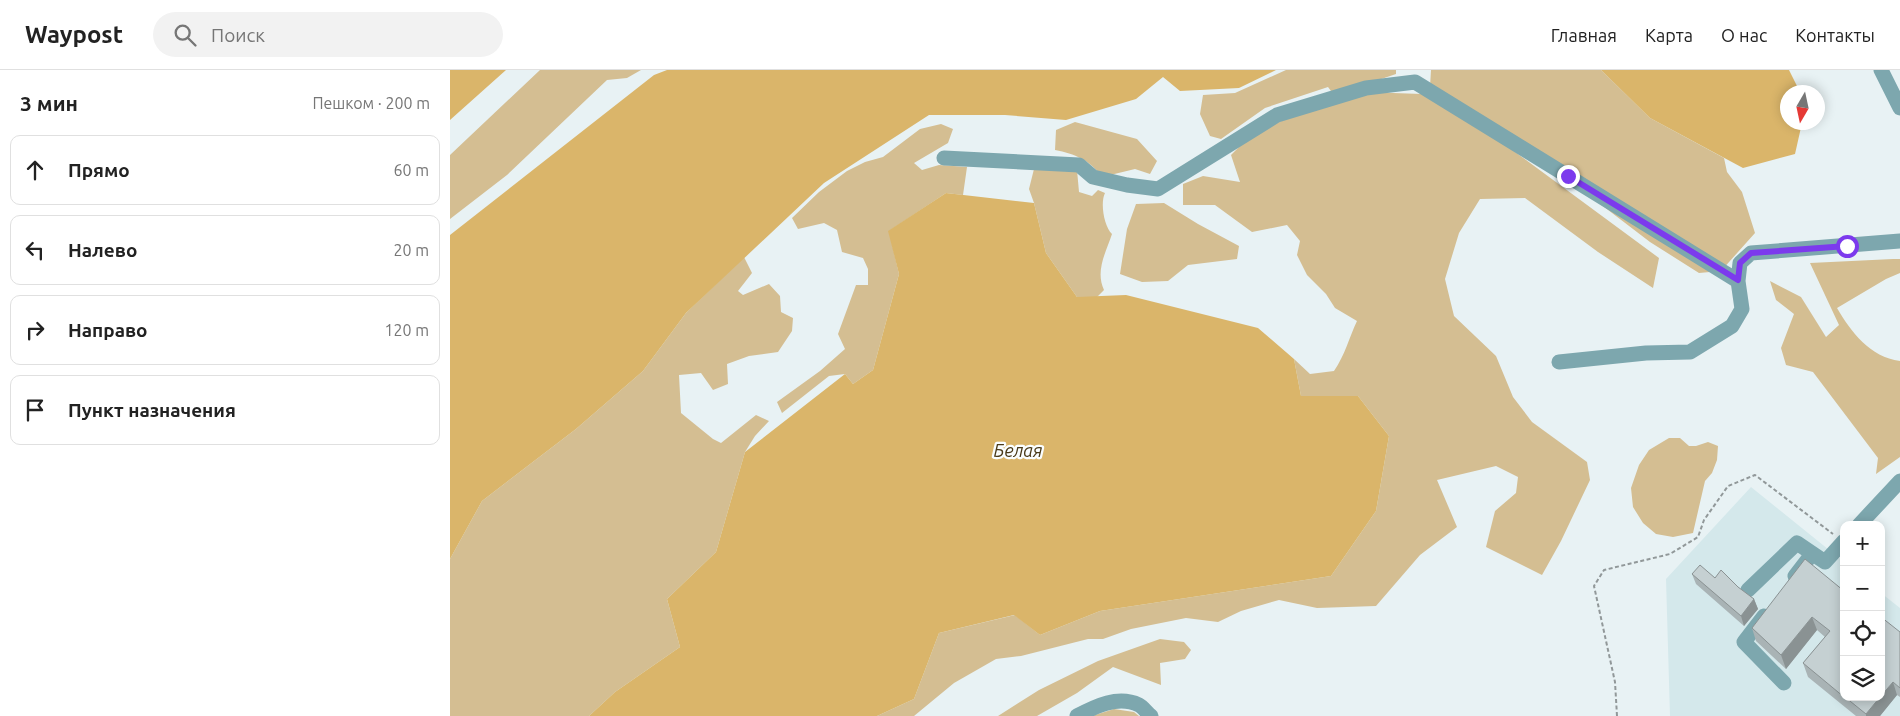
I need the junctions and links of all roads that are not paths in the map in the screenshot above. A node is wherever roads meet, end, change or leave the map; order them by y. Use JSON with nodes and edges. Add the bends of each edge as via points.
{"nodes":[{"id":1,"x":1881,"y":70,"type":"edge"},
{"id":2,"x":1415,"y":76,"type":"edge"},
{"id":3,"x":1900,"y":108,"type":"edge"},
{"id":4,"x":944,"y":158,"type":"dead end"},
{"id":5,"x":1900,"y":241,"type":"edge"},
{"id":6,"x":1738,"y":280,"type":"junction"},
{"id":7,"x":1559,"y":362,"type":"dead end"},
{"id":8,"x":1900,"y":481,"type":"edge"},
{"id":9,"x":1863,"y":521,"type":"edge"},
{"id":10,"x":1840,"y":545,"type":"edge"},
{"id":11,"x":1812,"y":554,"type":"junction"},
{"id":12,"x":1748,"y":590,"type":"dead end"},
{"id":13,"x":1784,"y":591,"type":"edge"},
{"id":14,"x":1772,"y":606,"type":"edge"},
{"id":15,"x":1784,"y":683,"type":"dead end"},
{"id":16,"x":1077,"y":716,"type":"edge"},
{"id":17,"x":1151,"y":716,"type":"edge"}],
"edges":[{"from":1,"to":3,"type":"street"},
{"from":2,"to":4,"type":"street","via":[[1277,115],[1158,189],[1093,177],[1080,165]]},
{"from":2,"to":6,"type":"street"},
{"from":5,"to":6,"type":"street","via":[[1751,253],[1740,263]]},
{"from":6,"to":7,"type":"street","via":[[1742,309],[1732,326],[1690,352]]},
{"from":8,"to":9,"type":"street"},
{"from":10,"to":11,"type":"street","via":[[1824,562]]},
{"from":11,"to":12,"type":"street","via":[[1797,543]]},
{"from":11,"to":13,"type":"street"},
{"from":14,"to":15,"type":"street","via":[[1744,642]]},
{"from":16,"to":17,"type":"street","via":[[1114,700],[1140,705]]}]}
